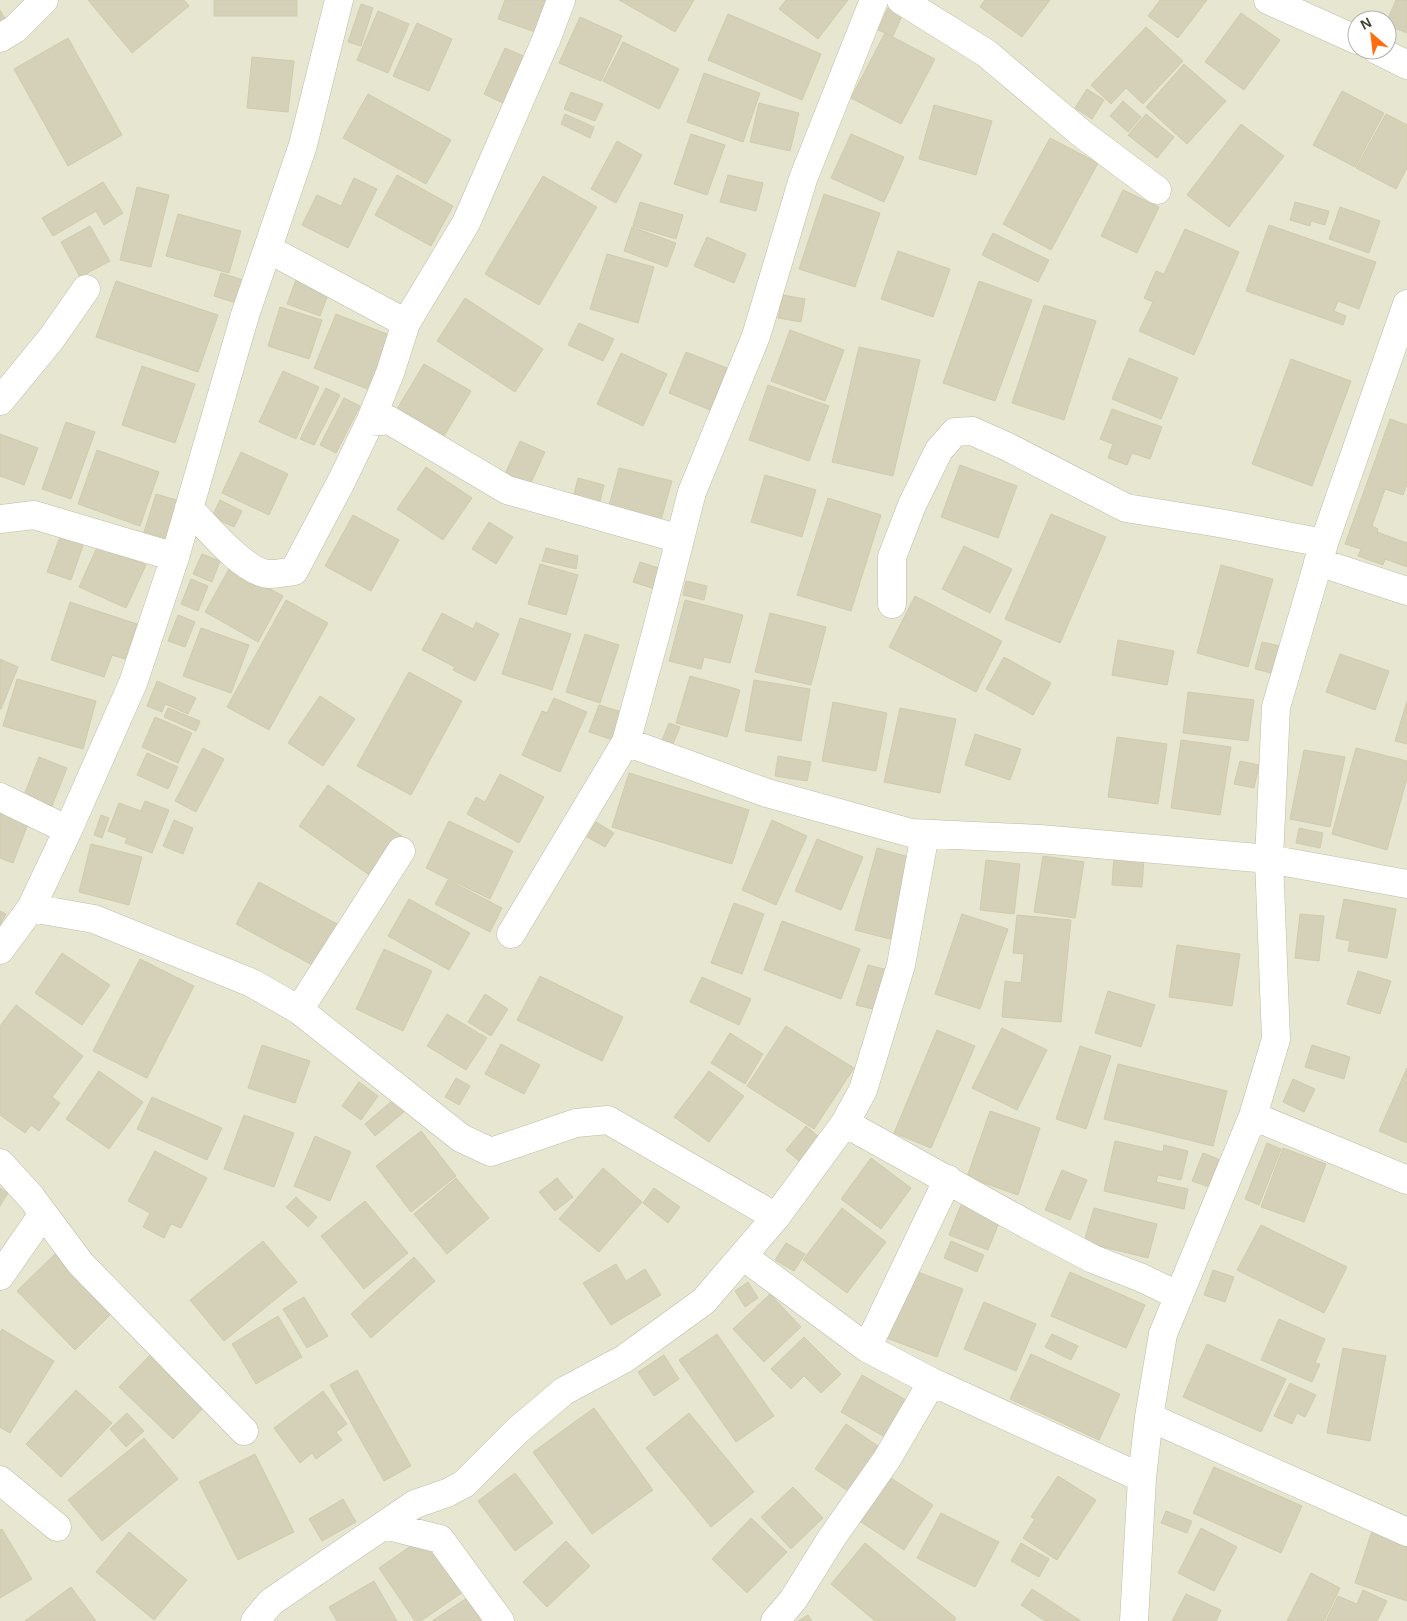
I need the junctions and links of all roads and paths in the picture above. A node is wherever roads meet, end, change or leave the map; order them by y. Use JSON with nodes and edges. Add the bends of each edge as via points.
{"nodes":[{"id":1,"x":44,"y":0,"type":"edge"},
{"id":2,"x":339,"y":0,"type":"edge"},
{"id":3,"x":561,"y":0,"type":"edge"},
{"id":4,"x":874,"y":0,"type":"edge"},
{"id":5,"x":901,"y":0,"type":"edge"},
{"id":6,"x":1268,"y":0,"type":"edge"},
{"id":7,"x":1347,"y":36,"type":"edge"},
{"id":8,"x":0,"y":38,"type":"edge"},
{"id":9,"x":1157,"y":190,"type":"dead end"},
{"id":10,"x":268,"y":249,"type":"junction"},
{"id":11,"x":86,"y":289,"type":"dead end"},
{"id":12,"x":1407,"y":304,"type":"edge"},
{"id":13,"x":406,"y":322,"type":"junction"},
{"id":14,"x":0,"y":401,"type":"edge"},
{"id":15,"x":370,"y":422,"type":"junction"},
{"id":16,"x":189,"y":508,"type":"junction"},
{"id":17,"x":0,"y":519,"type":"edge"},
{"id":18,"x":680,"y":539,"type":"junction"},
{"id":19,"x":1321,"y":552,"type":"junction"},
{"id":20,"x":175,"y":558,"type":"junction"},
{"id":21,"x":1407,"y":591,"type":"edge"},
{"id":22,"x":892,"y":604,"type":"dead end"},
{"id":23,"x":626,"y":742,"type":"junction"},
{"id":24,"x":0,"y":797,"type":"edge"},
{"id":25,"x":68,"y":830,"type":"junction"},
{"id":26,"x":925,"y":834,"type":"junction"},
{"id":27,"x":401,"y":851,"type":"dead end"},
{"id":28,"x":1269,"y":858,"type":"junction"},
{"id":29,"x":1407,"y":884,"type":"edge"},
{"id":30,"x":31,"y":908,"type":"junction"},
{"id":31,"x":511,"y":934,"type":"dead end"},
{"id":32,"x":0,"y":950,"type":"edge"},
{"id":33,"x":299,"y":1010,"type":"junction"},
{"id":34,"x":1253,"y":1116,"type":"junction"},
{"id":35,"x":845,"y":1123,"type":"junction"},
{"id":36,"x":0,"y":1163,"type":"edge"},
{"id":37,"x":948,"y":1179,"type":"junction"},
{"id":38,"x":1407,"y":1180,"type":"edge"},
{"id":39,"x":43,"y":1214,"type":"junction"},
{"id":40,"x":776,"y":1217,"type":"junction"},
{"id":41,"x":743,"y":1256,"type":"junction"},
{"id":42,"x":0,"y":1276,"type":"edge"},
{"id":43,"x":1179,"y":1296,"type":"junction"},
{"id":44,"x":867,"y":1348,"type":"junction"},
{"id":45,"x":932,"y":1382,"type":"junction"},
{"id":46,"x":1149,"y":1417,"type":"junction"},
{"id":47,"x":244,"y":1431,"type":"dead end"},
{"id":48,"x":1142,"y":1478,"type":"junction"},
{"id":49,"x":0,"y":1480,"type":"edge"},
{"id":50,"x":447,"y":1493,"type":"junction"},
{"id":51,"x":384,"y":1525,"type":"junction"},
{"id":52,"x":57,"y":1527,"type":"dead end"},
{"id":53,"x":1407,"y":1532,"type":"edge"},
{"id":54,"x":440,"y":1539,"type":"junction"},
{"id":55,"x":255,"y":1621,"type":"edge"},
{"id":56,"x":500,"y":1621,"type":"edge"},
{"id":57,"x":775,"y":1621,"type":"edge"},
{"id":58,"x":1134,"y":1621,"type":"edge"}],
"edges":[{"from":1,"to":8,"type":"street","via":[[15,29]]},
{"from":2,"to":10,"type":"street","via":[[303,145]]},
{"from":3,"to":13,"type":"street","via":[[466,223]]},
{"from":4,"to":18,"type":"street","via":[[804,179],[756,336],[692,492]]},
{"from":5,"to":9,"type":"street","via":[[986,53],[1081,133]]},
{"from":6,"to":7,"type":"street"},
{"from":10,"to":13,"type":"street"},
{"from":10,"to":16,"type":"street","via":[[245,315]]},
{"from":11,"to":14,"type":"street","via":[[51,339]]},
{"from":12,"to":19,"type":"street"},
{"from":13,"to":15,"type":"street"},
{"from":15,"to":16,"type":"street","via":[[294,571],[269,575],[252,568],[228,549]]},
{"from":15,"to":18,"type":"street","via":[[388,420],[506,490]]},
{"from":16,"to":20,"type":"street"},
{"from":17,"to":20,"type":"street","via":[[34,515]]},
{"from":18,"to":23,"type":"street"},
{"from":19,"to":21,"type":"street"},
{"from":19,"to":22,"type":"street","via":[[1228,524],[1126,508],[972,431],[955,432],[939,450],[912,505],[892,557]]},
{"from":19,"to":28,"type":"street","via":[[1276,707]]},
{"from":20,"to":25,"type":"street","via":[[133,682]]},
{"from":23,"to":26,"type":"street","via":[[767,793],[911,833]]},
{"from":23,"to":31,"type":"street"},
{"from":24,"to":25,"type":"street"},
{"from":25,"to":30,"type":"street"},
{"from":26,"to":28,"type":"street","via":[[1040,839]]},
{"from":26,"to":35,"type":"street","via":[[902,965],[863,1090]]},
{"from":27,"to":33,"type":"street"},
{"from":28,"to":29,"type":"street"},
{"from":28,"to":34,"type":"street","via":[[1276,1039]]},
{"from":30,"to":32,"type":"street"},
{"from":30,"to":33,"type":"street","via":[[94,919],[252,983]]},
{"from":33,"to":40,"type":"street","via":[[461,1138],[491,1152],[576,1123],[608,1120]]},
{"from":34,"to":38,"type":"street"},
{"from":34,"to":43,"type":"street"},
{"from":35,"to":37,"type":"street"},
{"from":35,"to":40,"type":"street"},
{"from":36,"to":39,"type":"street"},
{"from":37,"to":43,"type":"street","via":[[1093,1259]]},
{"from":37,"to":44,"type":"street"},
{"from":39,"to":42,"type":"street"},
{"from":39,"to":47,"type":"street","via":[[81,1264]]},
{"from":40,"to":41,"type":"street"},
{"from":41,"to":44,"type":"street"},
{"from":41,"to":50,"type":"street","via":[[704,1301],[624,1359],[564,1391],[518,1430],[464,1484]]},
{"from":43,"to":46,"type":"street","via":[[1163,1334]]},
{"from":44,"to":45,"type":"street"},
{"from":45,"to":48,"type":"street"},
{"from":45,"to":57,"type":"street","via":[[887,1460],[793,1600]]},
{"from":46,"to":48,"type":"street"},
{"from":46,"to":53,"type":"street"},
{"from":48,"to":58,"type":"street"},
{"from":49,"to":52,"type":"street"},
{"from":50,"to":51,"type":"street","via":[[415,1504]]},
{"from":50,"to":54,"type":"street"},
{"from":51,"to":54,"type":"street"},
{"from":51,"to":55,"type":"street","via":[[272,1602]]},
{"from":54,"to":56,"type":"street"}]}
